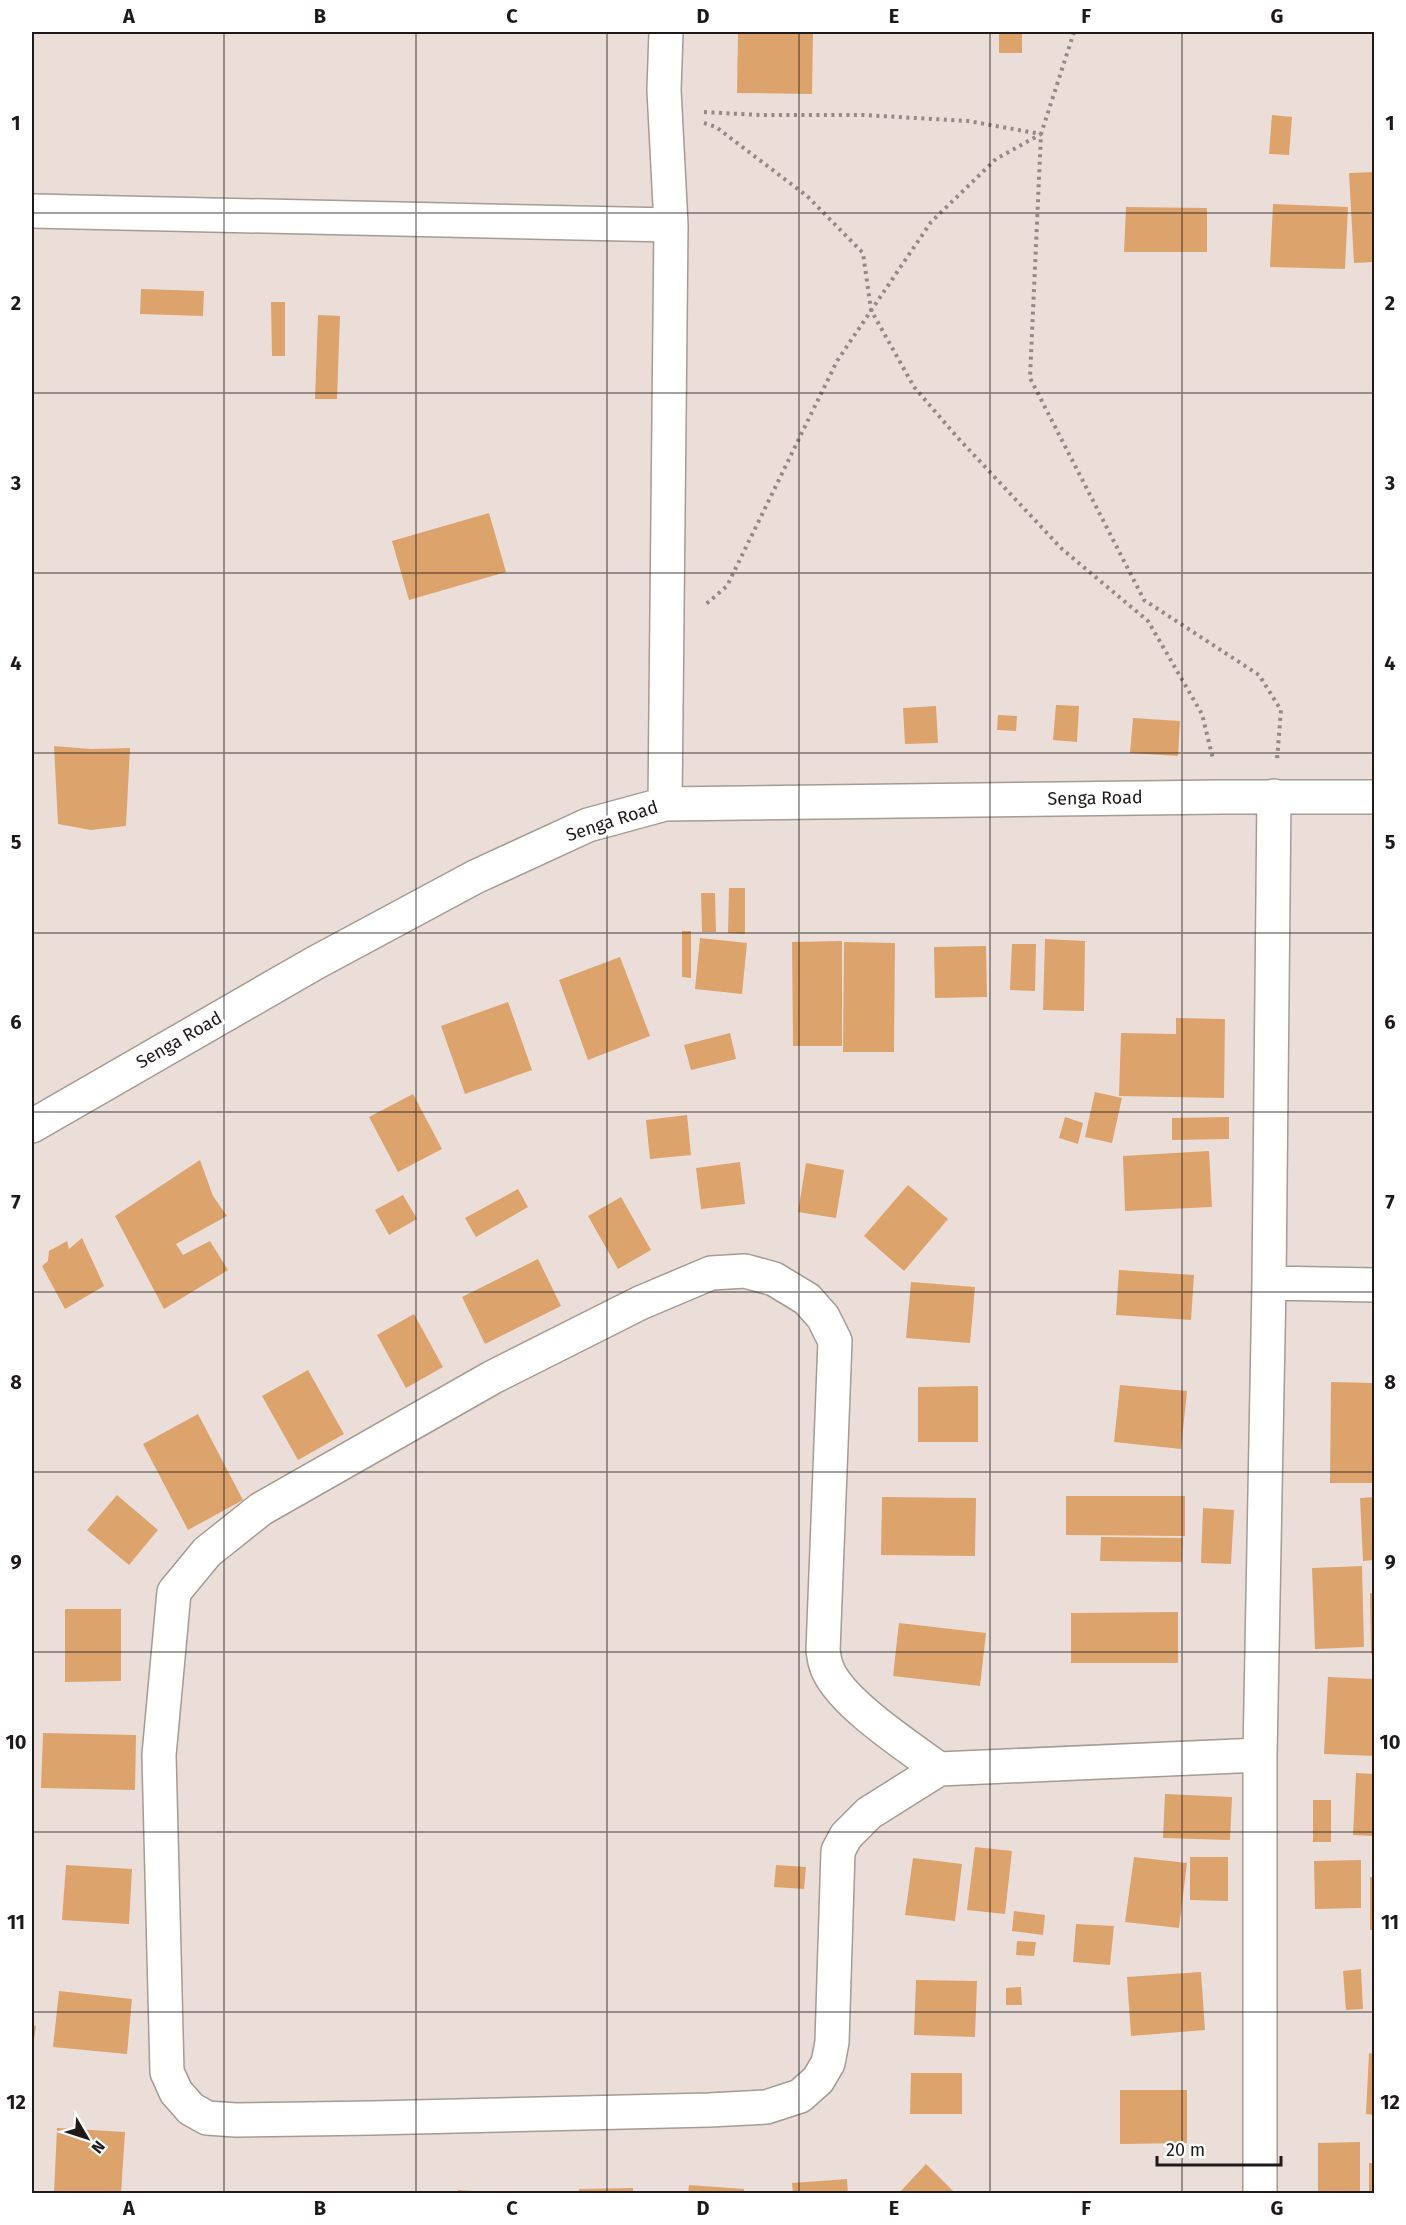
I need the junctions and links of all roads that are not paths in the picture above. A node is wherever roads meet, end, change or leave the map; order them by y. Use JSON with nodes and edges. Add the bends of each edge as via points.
{"nodes":[{"id":1,"x":666,"y":32,"type":"edge"},
{"id":2,"x":32,"y":211,"type":"edge"},
{"id":3,"x":671,"y":225,"type":"junction"},
{"id":4,"x":1274,"y":796,"type":"junction"},
{"id":5,"x":1374,"y":797,"type":"edge"},
{"id":6,"x":665,"y":804,"type":"junction"},
{"id":7,"x":32,"y":1126,"type":"edge"},
{"id":8,"x":1269,"y":1283,"type":"junction"},
{"id":9,"x":1374,"y":1285,"type":"edge"},
{"id":10,"x":1260,"y":1755,"type":"junction"},
{"id":11,"x":939,"y":1769,"type":"junction"},
{"id":12,"x":1260,"y":2193,"type":"edge"}],
"edges":[{"from":1,"to":3,"type":"street"},
{"from":2,"to":3,"type":"street"},
{"from":3,"to":6,"type":"street"},
{"from":4,"to":5,"type":"street","name":"Senga Road"},
{"from":4,"to":6,"type":"street","name":"Senga Road"},
{"from":4,"to":8,"type":"street"},
{"from":6,"to":7,"type":"street","name":"Senga Road","via":[[588,825],[475,877],[315,963]]},
{"from":8,"to":9,"type":"street"},
{"from":8,"to":10,"type":"street"},
{"from":10,"to":11,"type":"street"},
{"from":10,"to":12,"type":"street"},
{"from":11,"to":11,"type":"street","via":[[869,1813],[846,1836],[838,1851],[832,2042],[828,2063],[818,2080],[800,2096],[766,2107],[709,2110],[236,2120],[207,2118],[191,2109],[176,2092],[167,2072],[159,1755],[174,1592],[207,1552],[261,1509],[493,1377],[694,1279],[711,1273],[745,1271],[774,1280],[807,1299],[824,1317],[835,1341],[826,1666],[838,1686],[861,1709]]}]}
